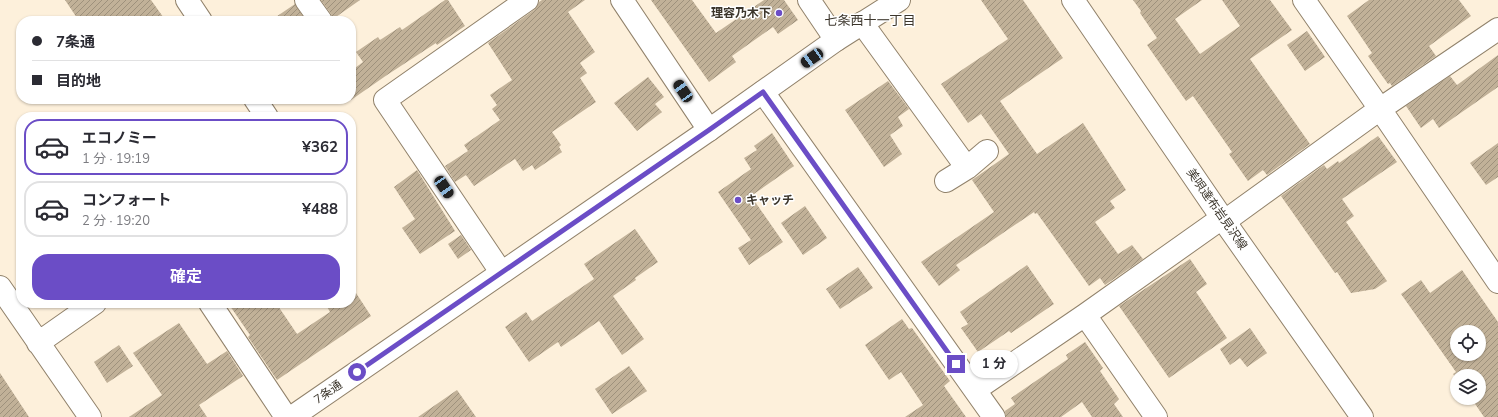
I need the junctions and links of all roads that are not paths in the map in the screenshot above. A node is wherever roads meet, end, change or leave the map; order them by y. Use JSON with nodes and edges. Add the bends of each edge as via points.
{"nodes":[{"id":1,"x":187,"y":0,"type":"edge"},
{"id":2,"x":306,"y":0,"type":"edge"},
{"id":3,"x":527,"y":0,"type":"edge"},
{"id":4,"x":622,"y":0,"type":"edge"},
{"id":5,"x":809,"y":0,"type":"edge"},
{"id":6,"x":899,"y":0,"type":"edge"},
{"id":7,"x":1073,"y":0,"type":"edge"},
{"id":8,"x":1304,"y":0,"type":"edge"},
{"id":9,"x":198,"y":16,"type":"edge"},
{"id":10,"x":317,"y":16,"type":"edge"},
{"id":11,"x":862,"y":23,"type":"junction"},
{"id":12,"x":1498,"y":29,"type":"edge"},
{"id":13,"x":836,"y":40,"type":"junction"},
{"id":14,"x":763,"y":92,"type":"junction"},
{"id":15,"x":1380,"y":109,"type":"junction"},
{"id":16,"x":709,"y":130,"type":"junction"},
{"id":17,"x":987,"y":151,"type":"dead end"},
{"id":18,"x":967,"y":168,"type":"junction"},
{"id":19,"x":946,"y":180,"type":"dead end"},
{"id":20,"x":1224,"y":220,"type":"junction"},
{"id":21,"x":501,"y":272,"type":"junction"},
{"id":22,"x":1498,"y":282,"type":"edge"},
{"id":23,"x":0,"y":287,"type":"edge"},
{"id":24,"x":88,"y":308,"type":"edge"},
{"id":25,"x":213,"y":308,"type":"edge"},
{"id":26,"x":1085,"y":315,"type":"junction"},
{"id":27,"x":38,"y":343,"type":"junction"},
{"id":28,"x":975,"y":390,"type":"junction"},
{"id":29,"x":90,"y":417,"type":"edge"},
{"id":30,"x":286,"y":417,"type":"edge"},
{"id":31,"x":292,"y":417,"type":"edge"},
{"id":32,"x":994,"y":417,"type":"edge"},
{"id":33,"x":1156,"y":417,"type":"edge"},
{"id":34,"x":1362,"y":417,"type":"edge"}],
"edges":[{"from":1,"to":9,"type":"street"},
{"from":2,"to":10,"type":"street"},
{"from":3,"to":21,"type":"street","via":[[386,100]]},
{"from":4,"to":16,"type":"street"},
{"from":5,"to":13,"type":"street"},
{"from":6,"to":11,"type":"street","name":"7条通"},
{"from":7,"to":20,"type":"street","name":"美唄達布岩見沢線"},
{"from":8,"to":15,"type":"street"},
{"from":11,"to":13,"type":"street","name":"7条通"},
{"from":11,"to":18,"type":"street"},
{"from":12,"to":15,"type":"street"},
{"from":13,"to":14,"type":"street","name":"7条通"},
{"from":14,"to":16,"type":"street","name":"7条通"},
{"from":14,"to":28,"type":"street"},
{"from":15,"to":20,"type":"street"},
{"from":15,"to":22,"type":"street"},
{"from":16,"to":21,"type":"street","name":"7条通"},
{"from":17,"to":18,"type":"street"},
{"from":18,"to":19,"type":"street"},
{"from":20,"to":26,"type":"street"},
{"from":20,"to":34,"type":"street","name":"美唄達布岩見沢線"},
{"from":21,"to":31,"type":"street","name":"7条通"},
{"from":23,"to":27,"type":"street"},
{"from":24,"to":27,"type":"street"},
{"from":25,"to":30,"type":"street"},
{"from":26,"to":28,"type":"street"},
{"from":26,"to":33,"type":"street"},
{"from":27,"to":29,"type":"street"},
{"from":28,"to":32,"type":"street"}]}
